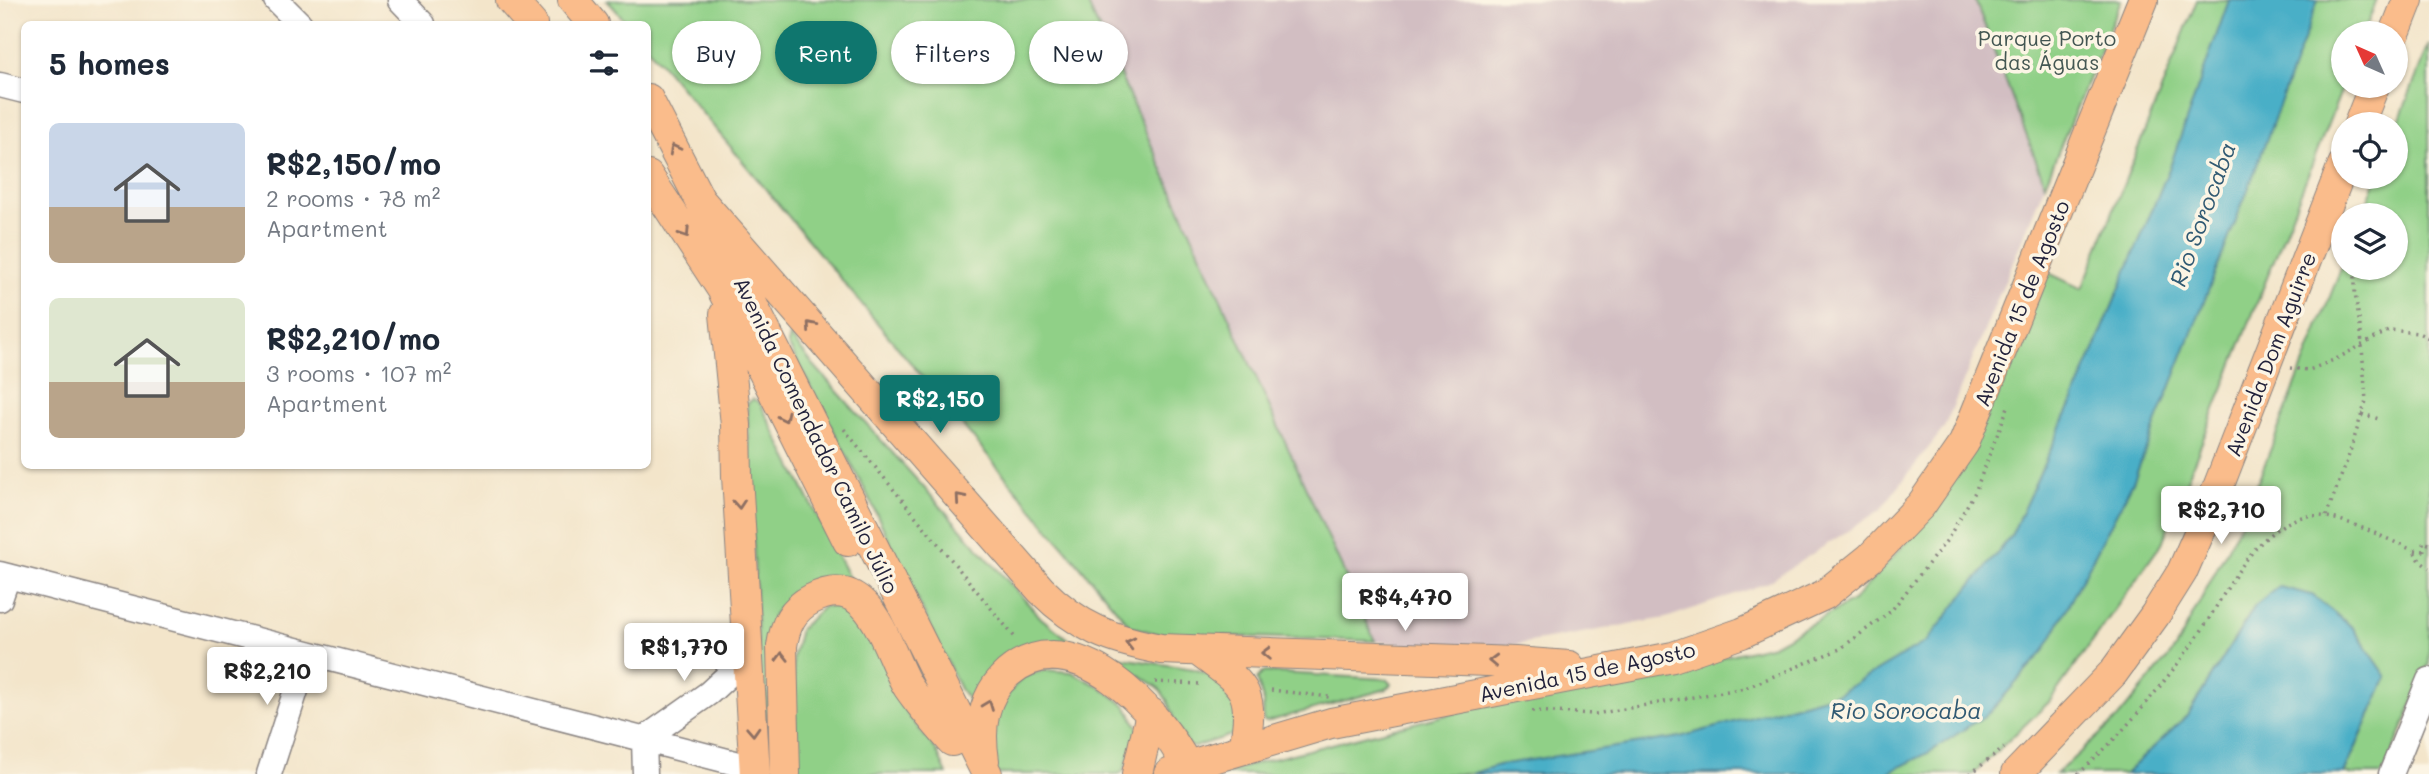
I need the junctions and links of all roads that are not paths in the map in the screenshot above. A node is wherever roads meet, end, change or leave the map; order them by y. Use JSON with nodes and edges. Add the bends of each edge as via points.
{"nodes":[{"id":1,"x":276,"y":0,"type":"edge"},
{"id":2,"x":400,"y":0,"type":"edge"},
{"id":3,"x":511,"y":0,"type":"edge"},
{"id":4,"x":573,"y":0,"type":"edge"},
{"id":5,"x":2143,"y":0,"type":"edge"},
{"id":6,"x":2408,"y":0,"type":"edge"},
{"id":7,"x":297,"y":21,"type":"edge"},
{"id":8,"x":420,"y":21,"type":"edge"},
{"id":9,"x":529,"y":21,"type":"edge"},
{"id":10,"x":590,"y":21,"type":"edge"},
{"id":11,"x":2400,"y":21,"type":"edge"},
{"id":12,"x":0,"y":85,"type":"edge"},
{"id":13,"x":21,"y":90,"type":"edge"},
{"id":14,"x":651,"y":105,"type":"edge"},
{"id":15,"x":651,"y":181,"type":"edge"},
{"id":16,"x":2334,"y":189,"type":"edge"},
{"id":17,"x":700,"y":200,"type":"junction"},
{"id":18,"x":722,"y":289,"type":"junction"},
{"id":19,"x":3,"y":583,"type":"edge"},
{"id":20,"x":1197,"y":650,"type":"junction"},
{"id":21,"x":308,"y":653,"type":"junction"},
{"id":22,"x":749,"y":656,"type":"junction"},
{"id":23,"x":1610,"y":669,"type":"junction"},
{"id":24,"x":2429,"y":680,"type":"edge"},
{"id":25,"x":1151,"y":713,"type":"junction"},
{"id":26,"x":644,"y":739,"type":"junction"},
{"id":27,"x":952,"y":741,"type":"junction"},
{"id":28,"x":1244,"y":748,"type":"junction"},
{"id":29,"x":1178,"y":770,"type":"edge"},
{"id":30,"x":755,"y":771,"type":"edge"},
{"id":31,"x":981,"y":773,"type":"edge"},
{"id":32,"x":269,"y":774,"type":"edge"},
{"id":33,"x":645,"y":774,"type":"edge"},
{"id":34,"x":785,"y":774,"type":"edge"},
{"id":35,"x":1137,"y":774,"type":"edge"},
{"id":36,"x":2016,"y":774,"type":"edge"},
{"id":37,"x":2391,"y":774,"type":"edge"}],
"edges":[{"from":1,"to":7,"type":"street"},
{"from":2,"to":8,"type":"street"},
{"from":3,"to":9,"type":"main road"},
{"from":4,"to":10,"type":"main road"},
{"from":5,"to":23,"type":"main road","name":"Avenida 15 de Agosto","via":[[1964,443],[1920,505],[1870,558],[1824,595],[1673,657]]},
{"from":6,"to":11,"type":"main road"},
{"from":12,"to":13,"type":"street"},
{"from":17,"to":14,"type":"main road","name":"Avenida Comendador Camilo Júlio","one_way":true},
{"from":15,"to":18,"type":"main road","name":"Avenida Comendador Camilo Júlio","one_way":true},
{"from":16,"to":36,"type":"main road","name":"Avenida Dom Aguirre","via":[[2182,572],[2113,673]]},
{"from":20,"to":17,"type":"main road","one_way":true,"via":[[1124,642],[1062,611]]},
{"from":17,"to":31,"type":"main road","name":"Avenida Comendador Camilo Júlio"},
{"from":18,"to":22,"type":"main road","name":"Avenida Comendador Camilo Júlio","one_way":true,"via":[[736,425]]},
{"from":18,"to":27,"type":"main road","name":"Avenida Comendador Camilo Júlio","one_way":true},
{"from":19,"to":21,"type":"street"},
{"from":23,"to":20,"type":"main road","one_way":true},
{"from":20,"to":28,"type":"main road","via":[[1243,687],[1250,711]]},
{"from":21,"to":26,"type":"street"},
{"from":21,"to":32,"type":"street"},
{"from":22,"to":26,"type":"street","via":[[709,693]]},
{"from":22,"to":30,"type":"main road","name":"Avenida Comendador Camilo Júlio","one_way":true},
{"from":23,"to":28,"type":"main road","name":"Avenida 15 de Agosto","via":[[1331,723]]},
{"from":24,"to":37,"type":"street"},
{"from":25,"to":29,"type":"main road","via":[[1172,740]]},
{"from":31,"to":25,"type":"main road","one_way":true,"via":[[985,705],[1000,681],[1034,657],[1071,660],[1115,680]]},
{"from":25,"to":35,"type":"main road"},
{"from":26,"to":30,"type":"street"},
{"from":26,"to":33,"type":"street"},
{"from":27,"to":31,"type":"main road","name":"Avenida Comendador Camilo Júlio"},
{"from":34,"to":27,"type":"main road","one_way":true,"via":[[785,628],[794,611],[821,594],[839,592],[867,607],[907,686]]},
{"from":28,"to":29,"type":"main road","name":"Avenida 15 de Agosto"}]}
